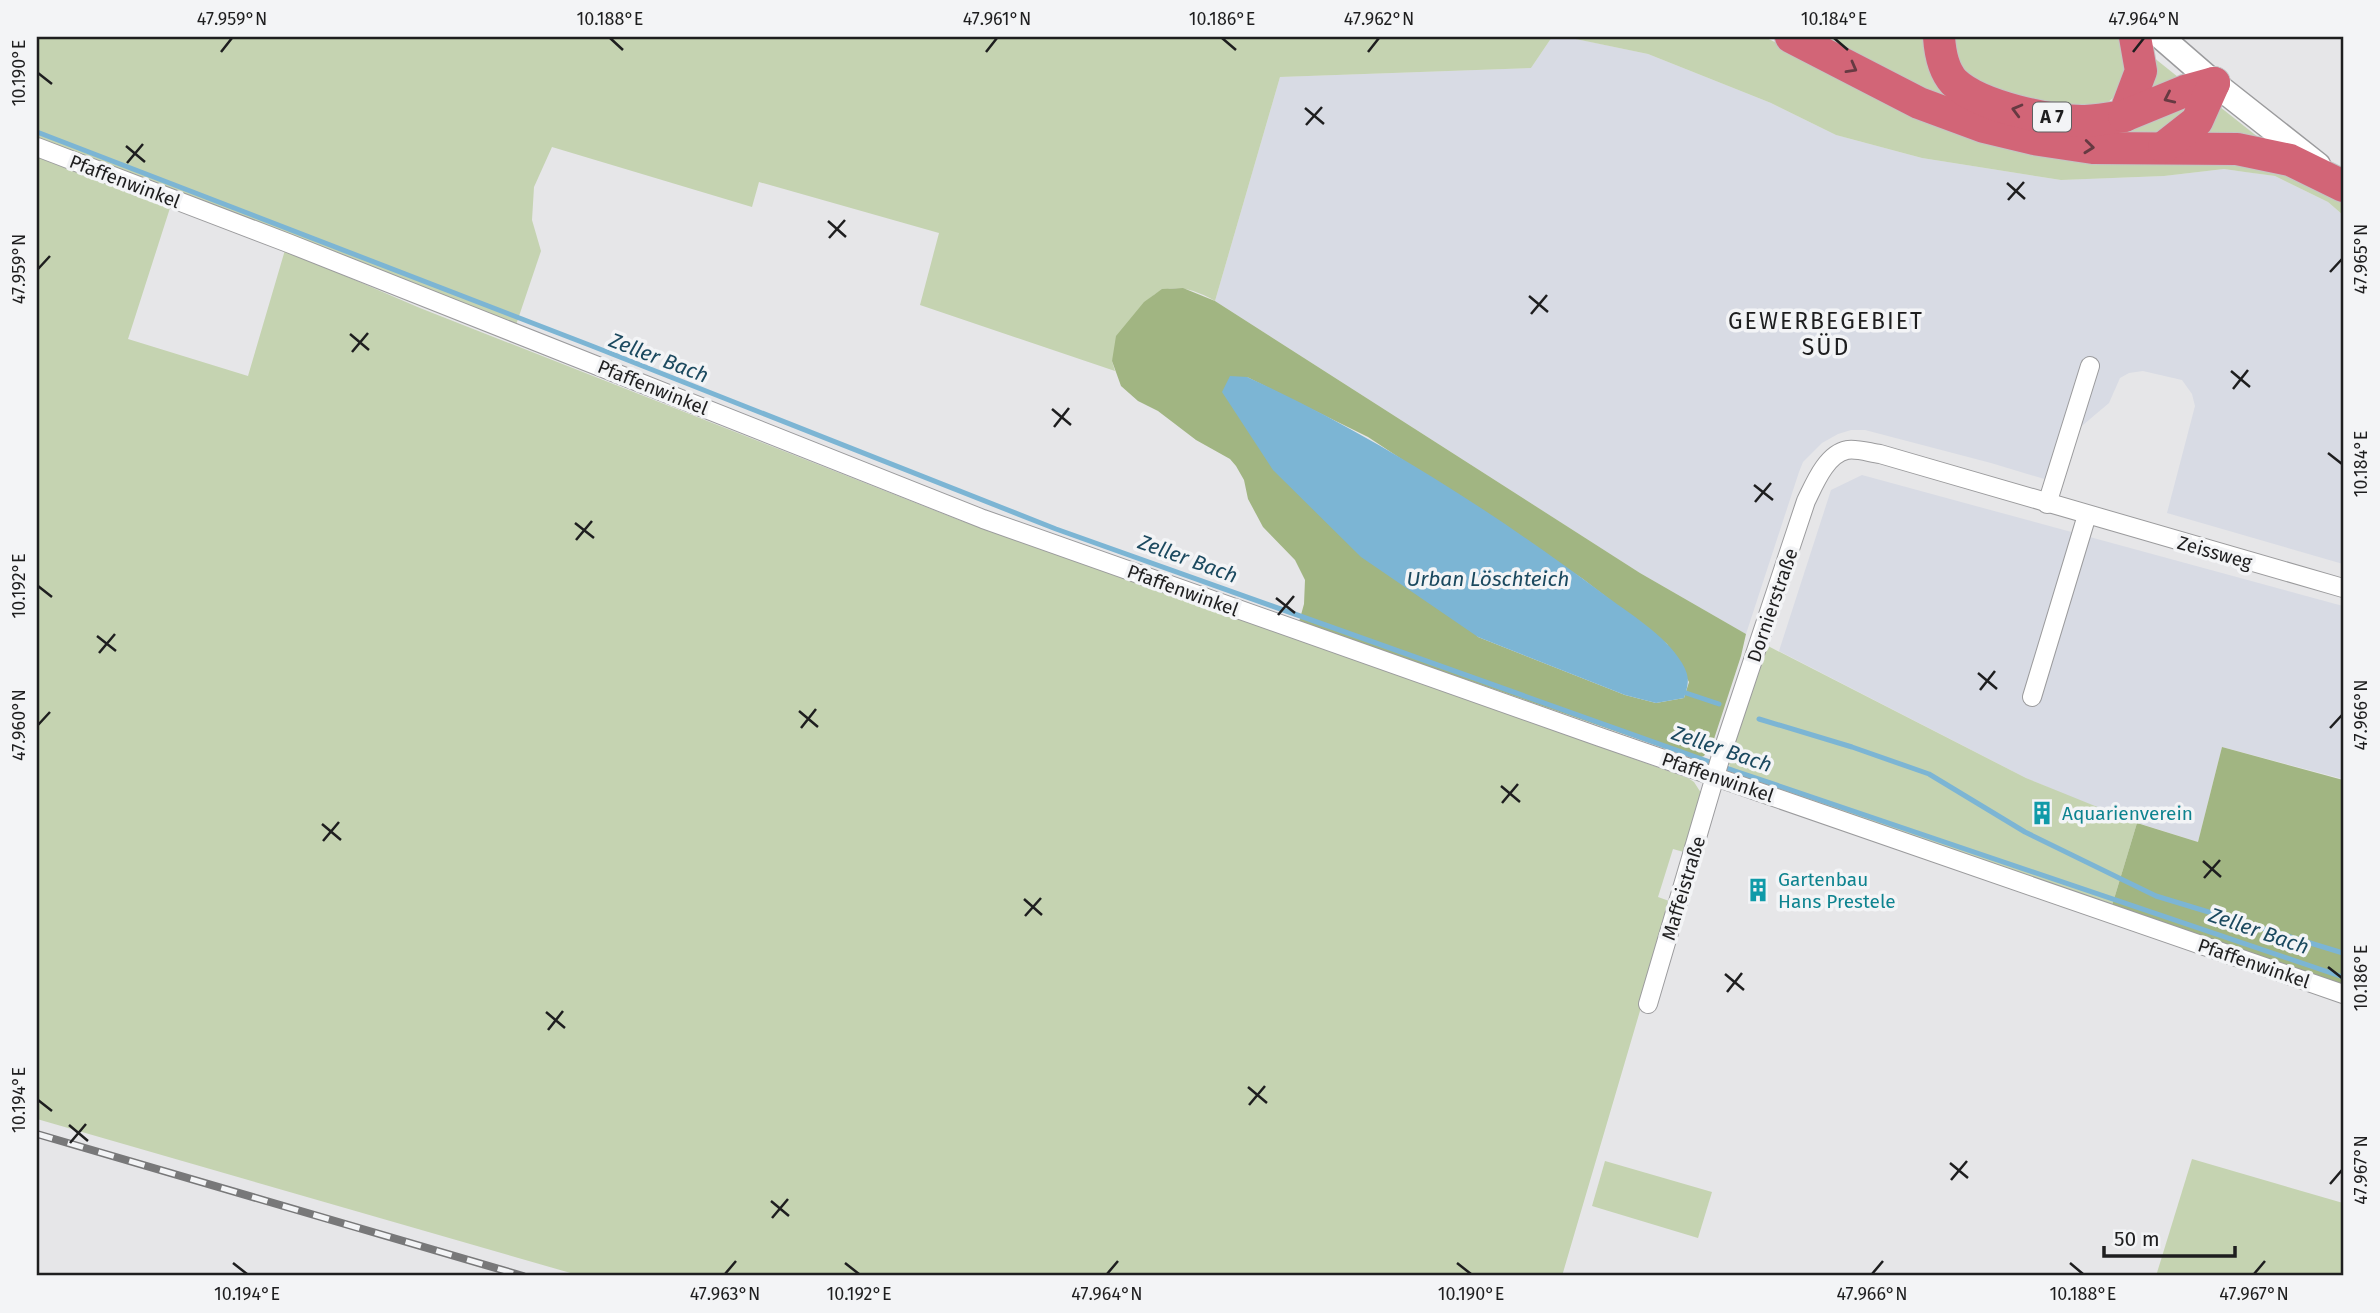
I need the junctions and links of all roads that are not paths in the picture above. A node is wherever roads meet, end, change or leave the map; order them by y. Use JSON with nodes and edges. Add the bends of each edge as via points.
{"nodes":[{"id":1,"x":1791,"y":37,"type":"edge"},
{"id":2,"x":1939,"y":37,"type":"edge"},
{"id":3,"x":2136,"y":37,"type":"edge"},
{"id":4,"x":2161,"y":37,"type":"edge"},
{"id":5,"x":2214,"y":83,"type":"junction"},
{"id":6,"x":2124,"y":116,"type":"junction"},
{"id":7,"x":37,"y":147,"type":"edge"},
{"id":8,"x":2164,"y":147,"type":"junction"},
{"id":9,"x":2343,"y":186,"type":"edge"},
{"id":10,"x":2090,"y":366,"type":"dead end"},
{"id":11,"x":1847,"y":450,"type":"joint"},
{"id":12,"x":2047,"y":504,"type":"junction"},
{"id":13,"x":2087,"y":515,"type":"junction"},
{"id":14,"x":2343,"y":589,"type":"edge"},
{"id":15,"x":2032,"y":697,"type":"dead end"},
{"id":16,"x":1718,"y":769,"type":"junction"},
{"id":17,"x":2343,"y":994,"type":"edge"},
{"id":18,"x":1648,"y":1004,"type":"dead end"}],
"edges":[{"from":1,"to":8,"type":"highway","one_way":true,"via":[[1919,103],[1984,127],[2093,148]]},
{"from":6,"to":2,"type":"highway","number":"A 7","one_way":true,"via":[[2084,121],[2059,118],[1973,97],[1952,80],[1942,62]]},
{"from":3,"to":6,"type":"highway","via":[[2141,71]]},
{"from":4,"to":5,"type":"main road"},
{"from":5,"to":6,"type":"highway","one_way":true},
{"from":5,"to":8,"type":"highway","via":[[2197,121]]},
{"from":5,"to":9,"type":"main road"},
{"from":7,"to":16,"type":"street","name":"Pfaffenwinkel","via":[[983,519]]},
{"from":8,"to":9,"type":"highway","via":[[2262,153],[2290,160]]},
{"from":10,"to":12,"type":"street"},
{"from":11,"to":12,"type":"street","name":"Zeissweg","via":[[1880,454]]},
{"from":11,"to":16,"type":"street","name":"Dornierstraße","via":[[1821,470],[1806,501]]},
{"from":12,"to":13,"type":"street","name":"Zeissweg"},
{"from":13,"to":14,"type":"street","name":"Zeissweg"},
{"from":13,"to":15,"type":"street"},
{"from":16,"to":17,"type":"street","name":"Pfaffenwinkel"},
{"from":16,"to":18,"type":"street","name":"Maffeistraße"}]}
